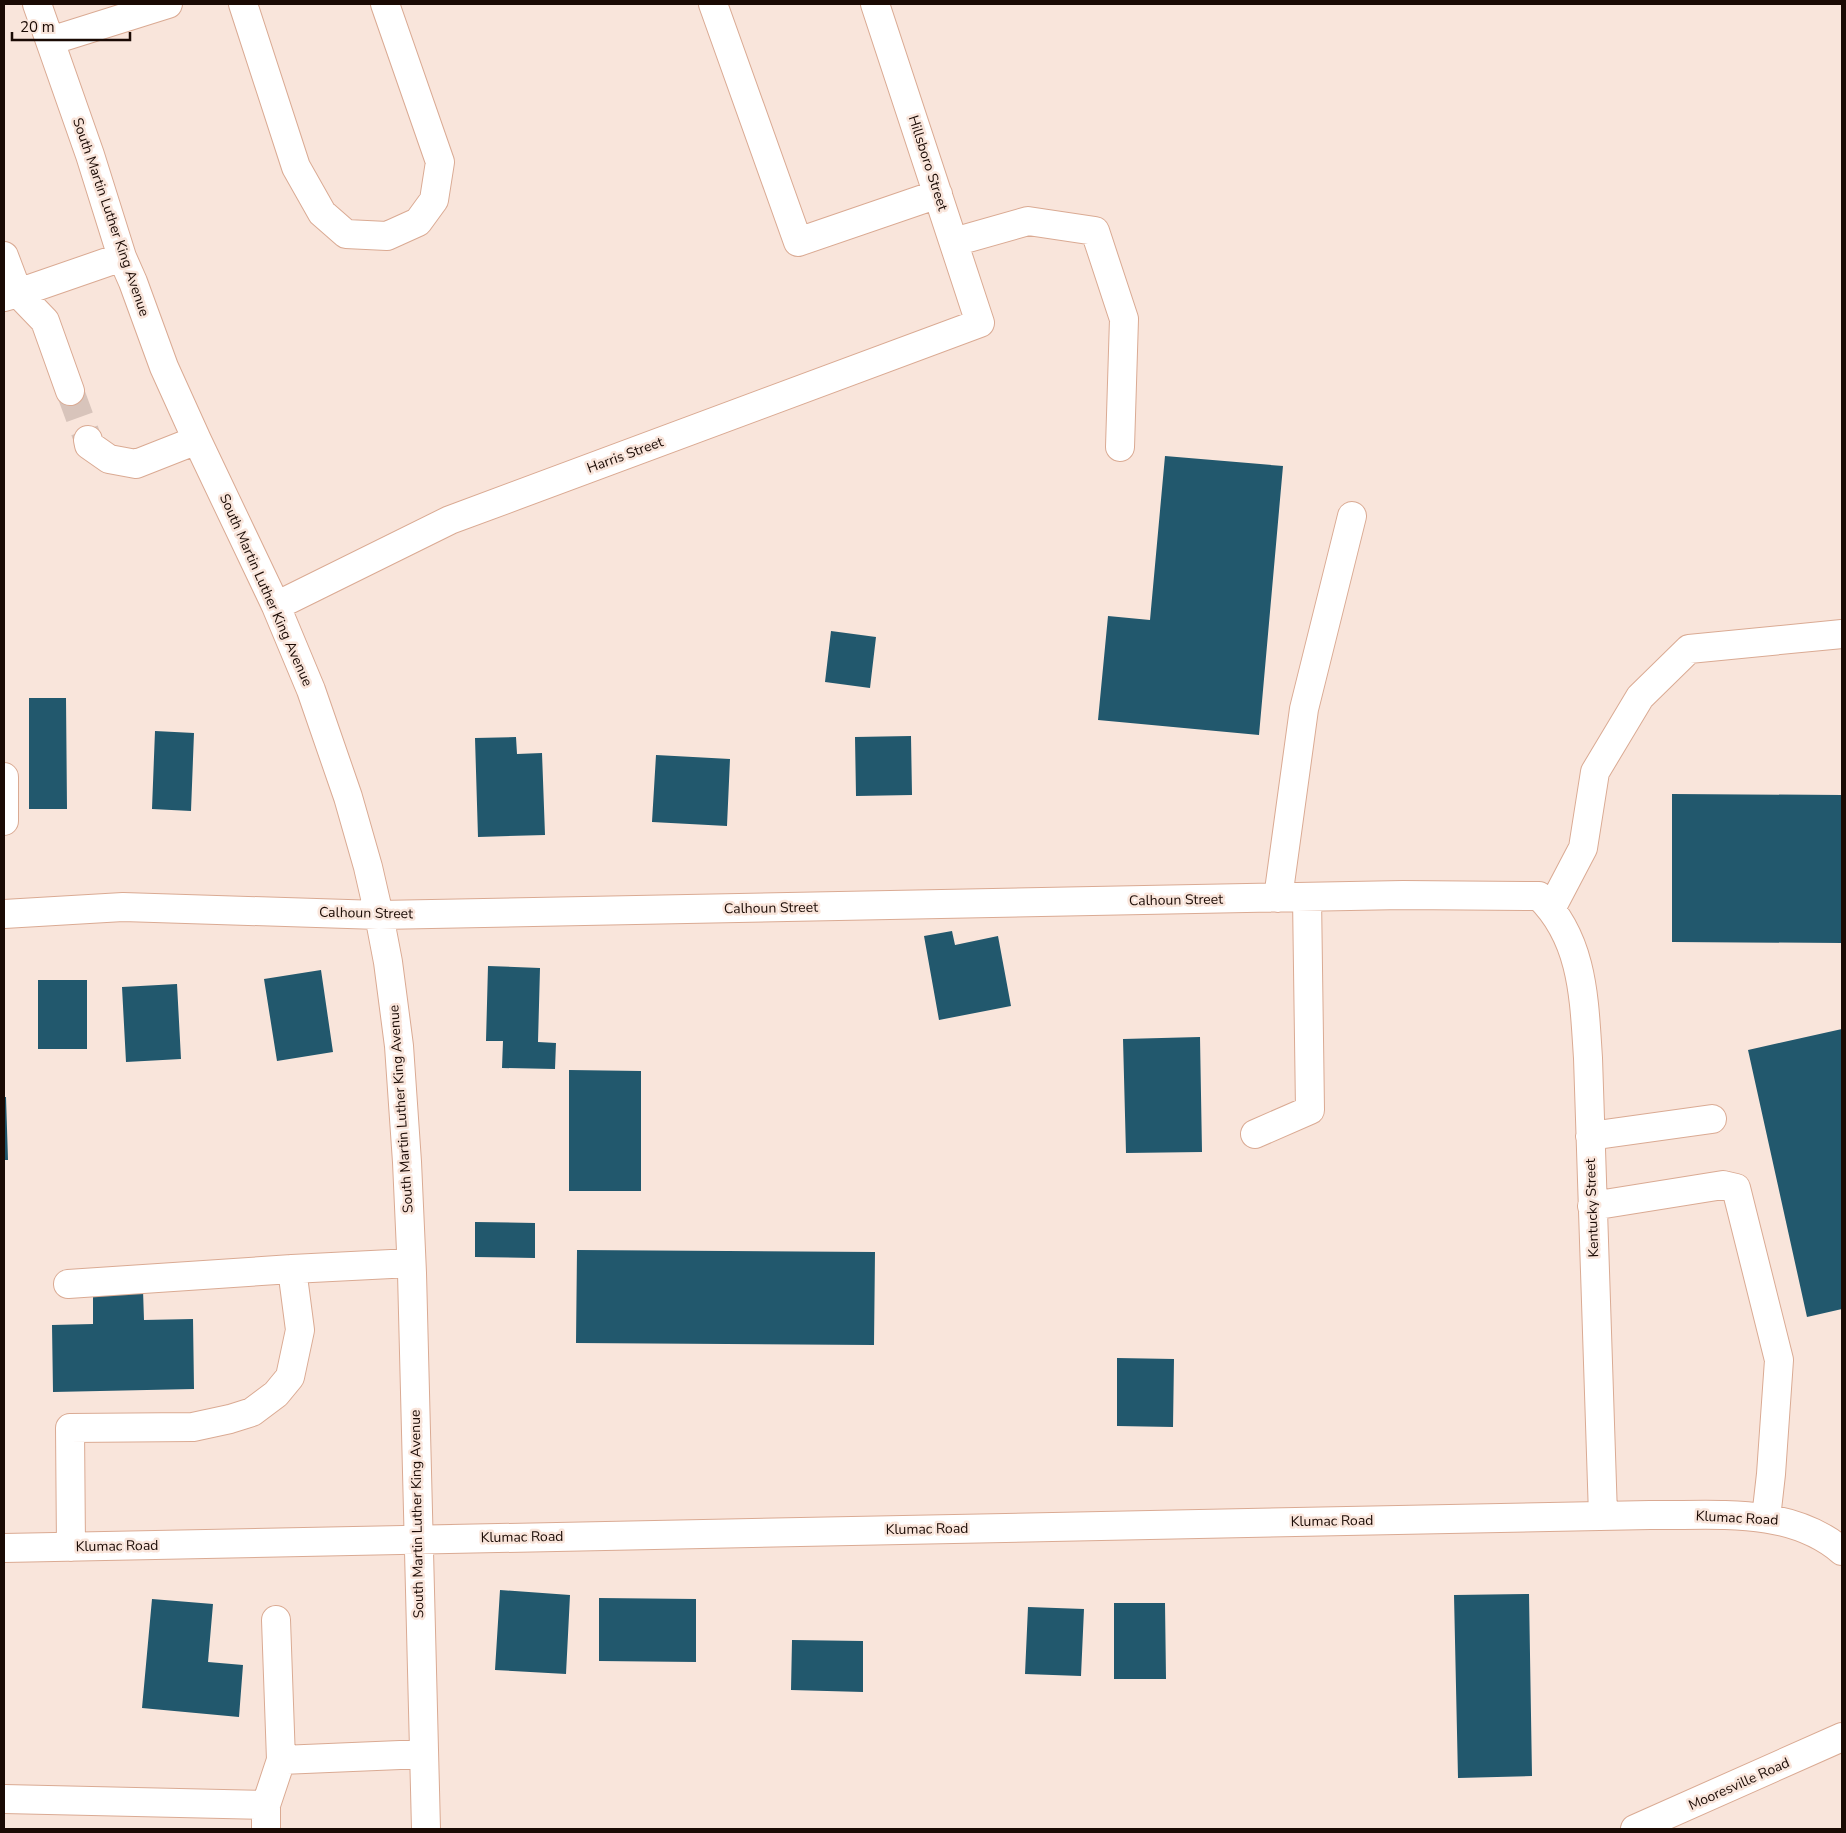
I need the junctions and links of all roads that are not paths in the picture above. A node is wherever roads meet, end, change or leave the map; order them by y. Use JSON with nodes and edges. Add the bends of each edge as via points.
{"nodes":[{"id":1,"x":37,"y":4,"type":"edge"},
{"id":2,"x":168,"y":4,"type":"edge"},
{"id":3,"x":243,"y":4,"type":"edge"},
{"id":4,"x":385,"y":4,"type":"edge"},
{"id":5,"x":713,"y":4,"type":"edge"},
{"id":6,"x":875,"y":4,"type":"edge"},
{"id":7,"x":50,"y":41,"type":"junction"},
{"id":8,"x":938,"y":194,"type":"junction"},
{"id":9,"x":954,"y":242,"type":"junction"},
{"id":10,"x":4,"y":256,"type":"edge"},
{"id":11,"x":122,"y":258,"type":"junction"},
{"id":12,"x":11,"y":295,"type":"edge"},
{"id":13,"x":980,"y":323,"type":"joint"},
{"id":14,"x":70,"y":391,"type":"tunnel mouth"},
{"id":15,"x":88,"y":440,"type":"tunnel mouth"},
{"id":16,"x":197,"y":440,"type":"junction"},
{"id":17,"x":1120,"y":447,"type":"dead end"},
{"id":18,"x":1352,"y":516,"type":"dead end"},
{"id":19,"x":276,"y":606,"type":"junction"},
{"id":20,"x":1842,"y":634,"type":"edge"},
{"id":21,"x":4,"y":777,"type":"edge"},
{"id":22,"x":4,"y":821,"type":"edge"},
{"id":23,"x":1278,"y":898,"type":"junction"},
{"id":24,"x":1307,"y":898,"type":"junction"},
{"id":25,"x":1545,"y":902,"type":"junction"},
{"id":26,"x":4,"y":914,"type":"edge"},
{"id":27,"x":379,"y":915,"type":"junction"},
{"id":28,"x":1712,"y":1119,"type":"dead end"},
{"id":29,"x":1255,"y":1134,"type":"dead end"},
{"id":30,"x":1590,"y":1136,"type":"junction"},
{"id":31,"x":1592,"y":1206,"type":"junction"},
{"id":32,"x":411,"y":1263,"type":"junction"},
{"id":33,"x":292,"y":1269,"type":"junction"},
{"id":34,"x":68,"y":1284,"type":"dead end"},
{"id":35,"x":1603,"y":1515,"type":"junction"},
{"id":36,"x":1766,"y":1518,"type":"junction"},
{"id":37,"x":419,"y":1539,"type":"junction"},
{"id":38,"x":71,"y":1547,"type":"junction"},
{"id":39,"x":4,"y":1548,"type":"edge"},
{"id":40,"x":1842,"y":1551,"type":"edge"},
{"id":41,"x":276,"y":1620,"type":"dead end"},
{"id":42,"x":1842,"y":1737,"type":"edge"},
{"id":43,"x":424,"y":1754,"type":"junction"},
{"id":44,"x":281,"y":1760,"type":"junction"},
{"id":45,"x":4,"y":1799,"type":"edge"},
{"id":46,"x":266,"y":1817,"type":"edge"},
{"id":47,"x":426,"y":1829,"type":"edge"},
{"id":48,"x":1635,"y":1829,"type":"edge"}],
"edges":[{"from":1,"to":7,"type":"street","name":"South Martin Luther King Avenue"},
{"from":2,"to":7,"type":"street"},
{"from":3,"to":4,"type":"street","via":[[296,167],[322,213],[346,234],[387,236],[418,222],[434,200],[440,162]]},
{"from":5,"to":8,"type":"street","via":[[798,242]]},
{"from":6,"to":8,"type":"street","name":"Hillsboro Street"},
{"from":7,"to":11,"type":"street","name":"South Martin Luther King Avenue"},
{"from":8,"to":9,"type":"street","name":"Hillsboro Street"},
{"from":9,"to":13,"type":"street","name":"Hillsboro Street"},
{"from":9,"to":17,"type":"street","via":[[1028,220],[1095,231],[1124,319]]},
{"from":10,"to":12,"type":"street"},
{"from":11,"to":12,"type":"street"},
{"from":11,"to":16,"type":"street","name":"South Martin Luther King Avenue"},
{"from":12,"to":14,"type":"street","via":[[46,321]]},
{"from":13,"to":19,"type":"street","name":"Harris Street","via":[[450,520]]},
{"from":15,"to":16,"type":"street","via":[[89,445],[110,459],[136,464]]},
{"from":16,"to":19,"type":"street","name":"South Martin Luther King Avenue"},
{"from":18,"to":23,"type":"street","via":[[1304,709]]},
{"from":19,"to":27,"type":"street","name":"South Martin Luther King Avenue","via":[[334,752]]},
{"from":20,"to":25,"type":"street","via":[[1689,648],[1640,697],[1595,772],[1583,848]]},
{"from":21,"to":22,"type":"street"},
{"from":23,"to":24,"type":"street","name":"Calhoun Street"},
{"from":23,"to":27,"type":"street","name":"Calhoun Street"},
{"from":24,"to":25,"type":"street","name":"Calhoun Street","via":[[1403,895]]},
{"from":24,"to":29,"type":"street","via":[[1310,1110]]},
{"from":25,"to":30,"type":"street","name":"Kentucky Street","via":[[1571,944],[1580,970],[1588,1050]]},
{"from":26,"to":27,"type":"street","name":"Calhoun Street","via":[[122,907]]},
{"from":27,"to":32,"type":"street","name":"South Martin Luther King Avenue","via":[[388,962],[402,1083]]},
{"from":28,"to":30,"type":"street"},
{"from":30,"to":31,"type":"street","name":"Kentucky Street"},
{"from":31,"to":35,"type":"street","name":"Kentucky Street"},
{"from":31,"to":36,"type":"street","via":[[1724,1185],[1736,1188],[1779,1360]]},
{"from":32,"to":33,"type":"street"},
{"from":32,"to":37,"type":"street","name":"South Martin Luther King Avenue"},
{"from":33,"to":34,"type":"street"},
{"from":33,"to":38,"type":"street","via":[[300,1330],[290,1377],[276,1394],[252,1412],[193,1427],[70,1428]]},
{"from":35,"to":36,"type":"street","name":"Klumac Road"},
{"from":35,"to":37,"type":"street","name":"Klumac Road"},
{"from":36,"to":40,"type":"street","name":"Klumac Road","via":[[1803,1527]]},
{"from":37,"to":38,"type":"street","name":"Klumac Road"},
{"from":37,"to":43,"type":"street","name":"South Martin Luther King Avenue"},
{"from":38,"to":39,"type":"street","name":"Klumac Road"},
{"from":41,"to":44,"type":"street"},
{"from":42,"to":48,"type":"street","name":"Mooresville Road"},
{"from":43,"to":44,"type":"street"},
{"from":43,"to":47,"type":"street","name":"South Martin Luther King Avenue"},
{"from":44,"to":46,"type":"street"},
{"from":45,"to":46,"type":"street"}]}
